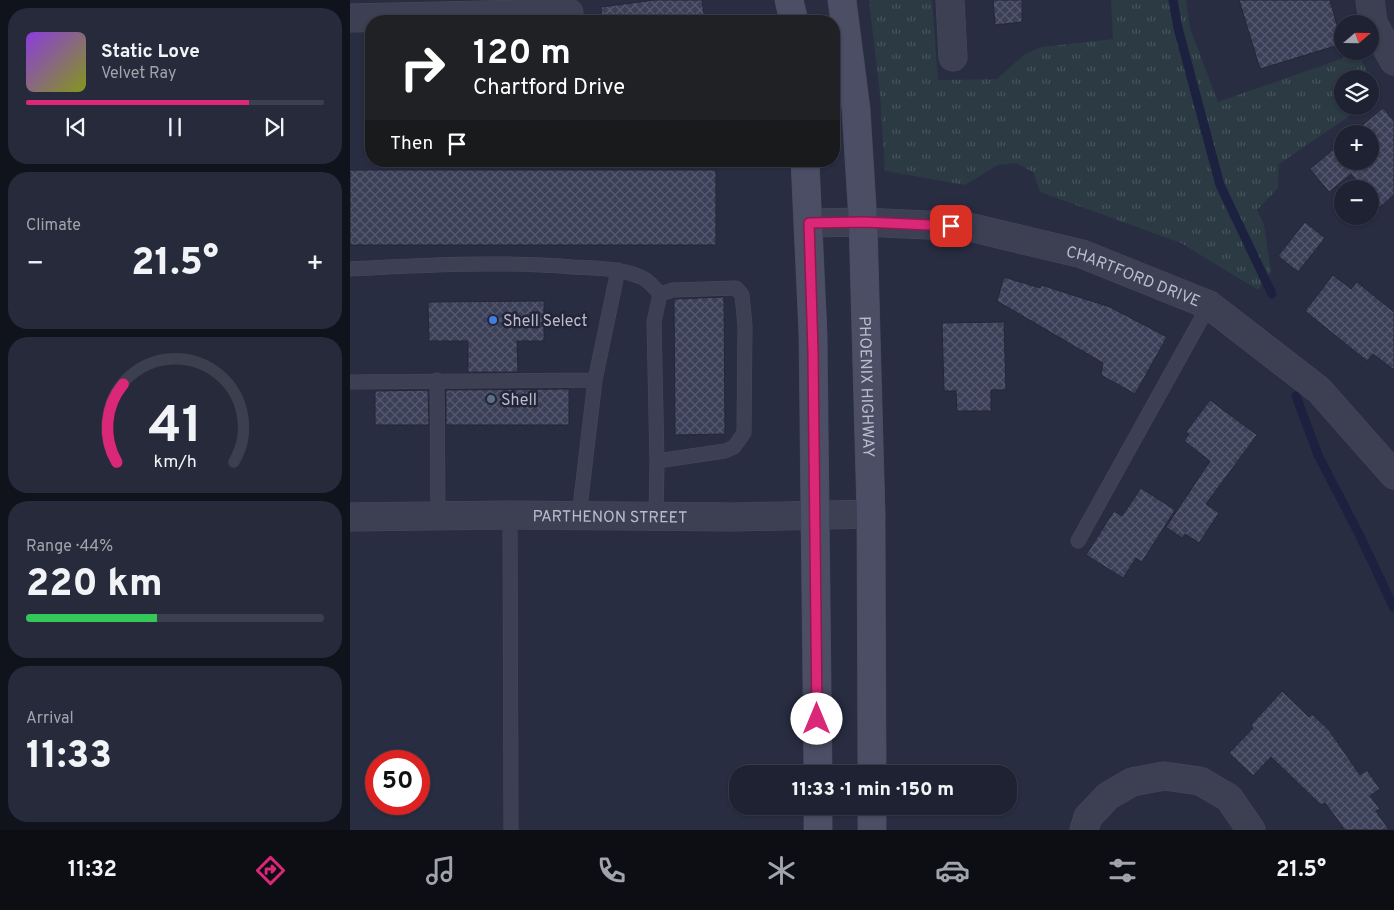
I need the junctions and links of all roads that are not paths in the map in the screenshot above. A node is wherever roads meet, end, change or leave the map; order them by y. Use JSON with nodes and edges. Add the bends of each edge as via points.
{"nodes":[{"id":1,"x":789,"y":0,"type":"edge"},
{"id":2,"x":842,"y":0,"type":"edge"},
{"id":3,"x":950,"y":0,"type":"edge"},
{"id":4,"x":1370,"y":0,"type":"edge"},
{"id":5,"x":514,"y":7,"type":"edge"},
{"id":6,"x":568,"y":13,"type":"dead end"},
{"id":7,"x":395,"y":15,"type":"edge"},
{"id":8,"x":793,"y":15,"type":"edge"},
{"id":9,"x":365,"y":17,"type":"edge"},
{"id":10,"x":350,"y":18,"type":"edge"},
{"id":11,"x":953,"y":57,"type":"dead end"},
{"id":12,"x":1394,"y":61,"type":"edge"},
{"id":13,"x":806,"y":167,"type":"edge"},
{"id":14,"x":864,"y":222,"type":"junction"},
{"id":15,"x":809,"y":223,"type":"junction"},
{"id":16,"x":350,"y":269,"type":"edge"},
{"id":17,"x":618,"y":270,"type":"junction"},
{"id":18,"x":660,"y":294,"type":"junction"},
{"id":19,"x":1208,"y":305,"type":"junction"},
{"id":20,"x":437,"y":380,"type":"junction"},
{"id":21,"x":595,"y":380,"type":"junction"},
{"id":22,"x":350,"y":382,"type":"edge"},
{"id":23,"x":657,"y":461,"type":"junction"},
{"id":24,"x":1394,"y":475,"type":"edge"},
{"id":25,"x":510,"y":514,"type":"junction"},
{"id":26,"x":816,"y":514,"type":"junction"},
{"id":27,"x":871,"y":514,"type":"junction"},
{"id":28,"x":438,"y":515,"type":"junction"},
{"id":29,"x":579,"y":516,"type":"junction"},
{"id":30,"x":350,"y":517,"type":"edge"},
{"id":31,"x":656,"y":517,"type":"junction"},
{"id":32,"x":1078,"y":541,"type":"dead end"},
{"id":33,"x":818,"y":765,"type":"edge"},
{"id":34,"x":872,"y":765,"type":"edge"},
{"id":35,"x":818,"y":815,"type":"edge"},
{"id":36,"x":872,"y":815,"type":"edge"},
{"id":37,"x":511,"y":830,"type":"edge"},
{"id":38,"x":818,"y":830,"type":"edge"},
{"id":39,"x":872,"y":830,"type":"edge"},
{"id":40,"x":1084,"y":830,"type":"edge"},
{"id":41,"x":1251,"y":830,"type":"edge"}],
"edges":[{"from":1,"to":8,"type":"main road"},
{"from":2,"to":14,"type":"main road","name":"PHOENIX HIGHWAY","via":[[856,109]]},
{"from":3,"to":11,"type":"street"},
{"from":4,"to":12,"type":"street","via":[[1373,23]]},
{"from":5,"to":6,"type":"street"},
{"from":5,"to":7,"type":"street"},
{"from":9,"to":10,"type":"street"},
{"from":13,"to":15,"type":"main road"},
{"from":14,"to":15,"type":"street","name":"CHARTFORD DRIVE"},
{"from":14,"to":19,"type":"street","name":"CHARTFORD DRIVE","via":[[969,227],[1082,254]]},
{"from":14,"to":27,"type":"main road","name":"PHOENIX HIGHWAY"},
{"from":15,"to":26,"type":"main road"},
{"from":16,"to":17,"type":"lane","via":[[520,263]]},
{"from":17,"to":18,"type":"lane","via":[[642,278]]},
{"from":17,"to":21,"type":"lane"},
{"from":18,"to":23,"type":"lane","via":[[654,322]]},
{"from":18,"to":23,"type":"lane","via":[[673,290],[736,288],[742,295],[745,326],[744,433],[734,447],[725,451]]},
{"from":19,"to":24,"type":"street","name":"CHARTFORD DRIVE","via":[[1319,390]]},
{"from":19,"to":32,"type":"lane"},
{"from":20,"to":21,"type":"lane"},
{"from":20,"to":22,"type":"lane"},
{"from":20,"to":28,"type":"lane"},
{"from":21,"to":29,"type":"lane"},
{"from":23,"to":31,"type":"lane"},
{"from":25,"to":28,"type":"street","name":"PARTHENON STREET"},
{"from":25,"to":29,"type":"street","name":"PARTHENON STREET"},
{"from":25,"to":37,"type":"lane"},
{"from":26,"to":27,"type":"street","name":"PARTHENON STREET"},
{"from":26,"to":31,"type":"street","name":"PARTHENON STREET"},
{"from":26,"to":33,"type":"main road"},
{"from":27,"to":34,"type":"main road","name":"PHOENIX HIGHWAY"},
{"from":28,"to":30,"type":"street","name":"PARTHENON STREET"},
{"from":29,"to":31,"type":"street","name":"PARTHENON STREET"},
{"from":35,"to":38,"type":"main road"},
{"from":36,"to":39,"type":"main road"},
{"from":40,"to":41,"type":"street","via":[[1088,817],[1108,796],[1132,782],[1164,776],[1200,780],[1229,798]]}]}
